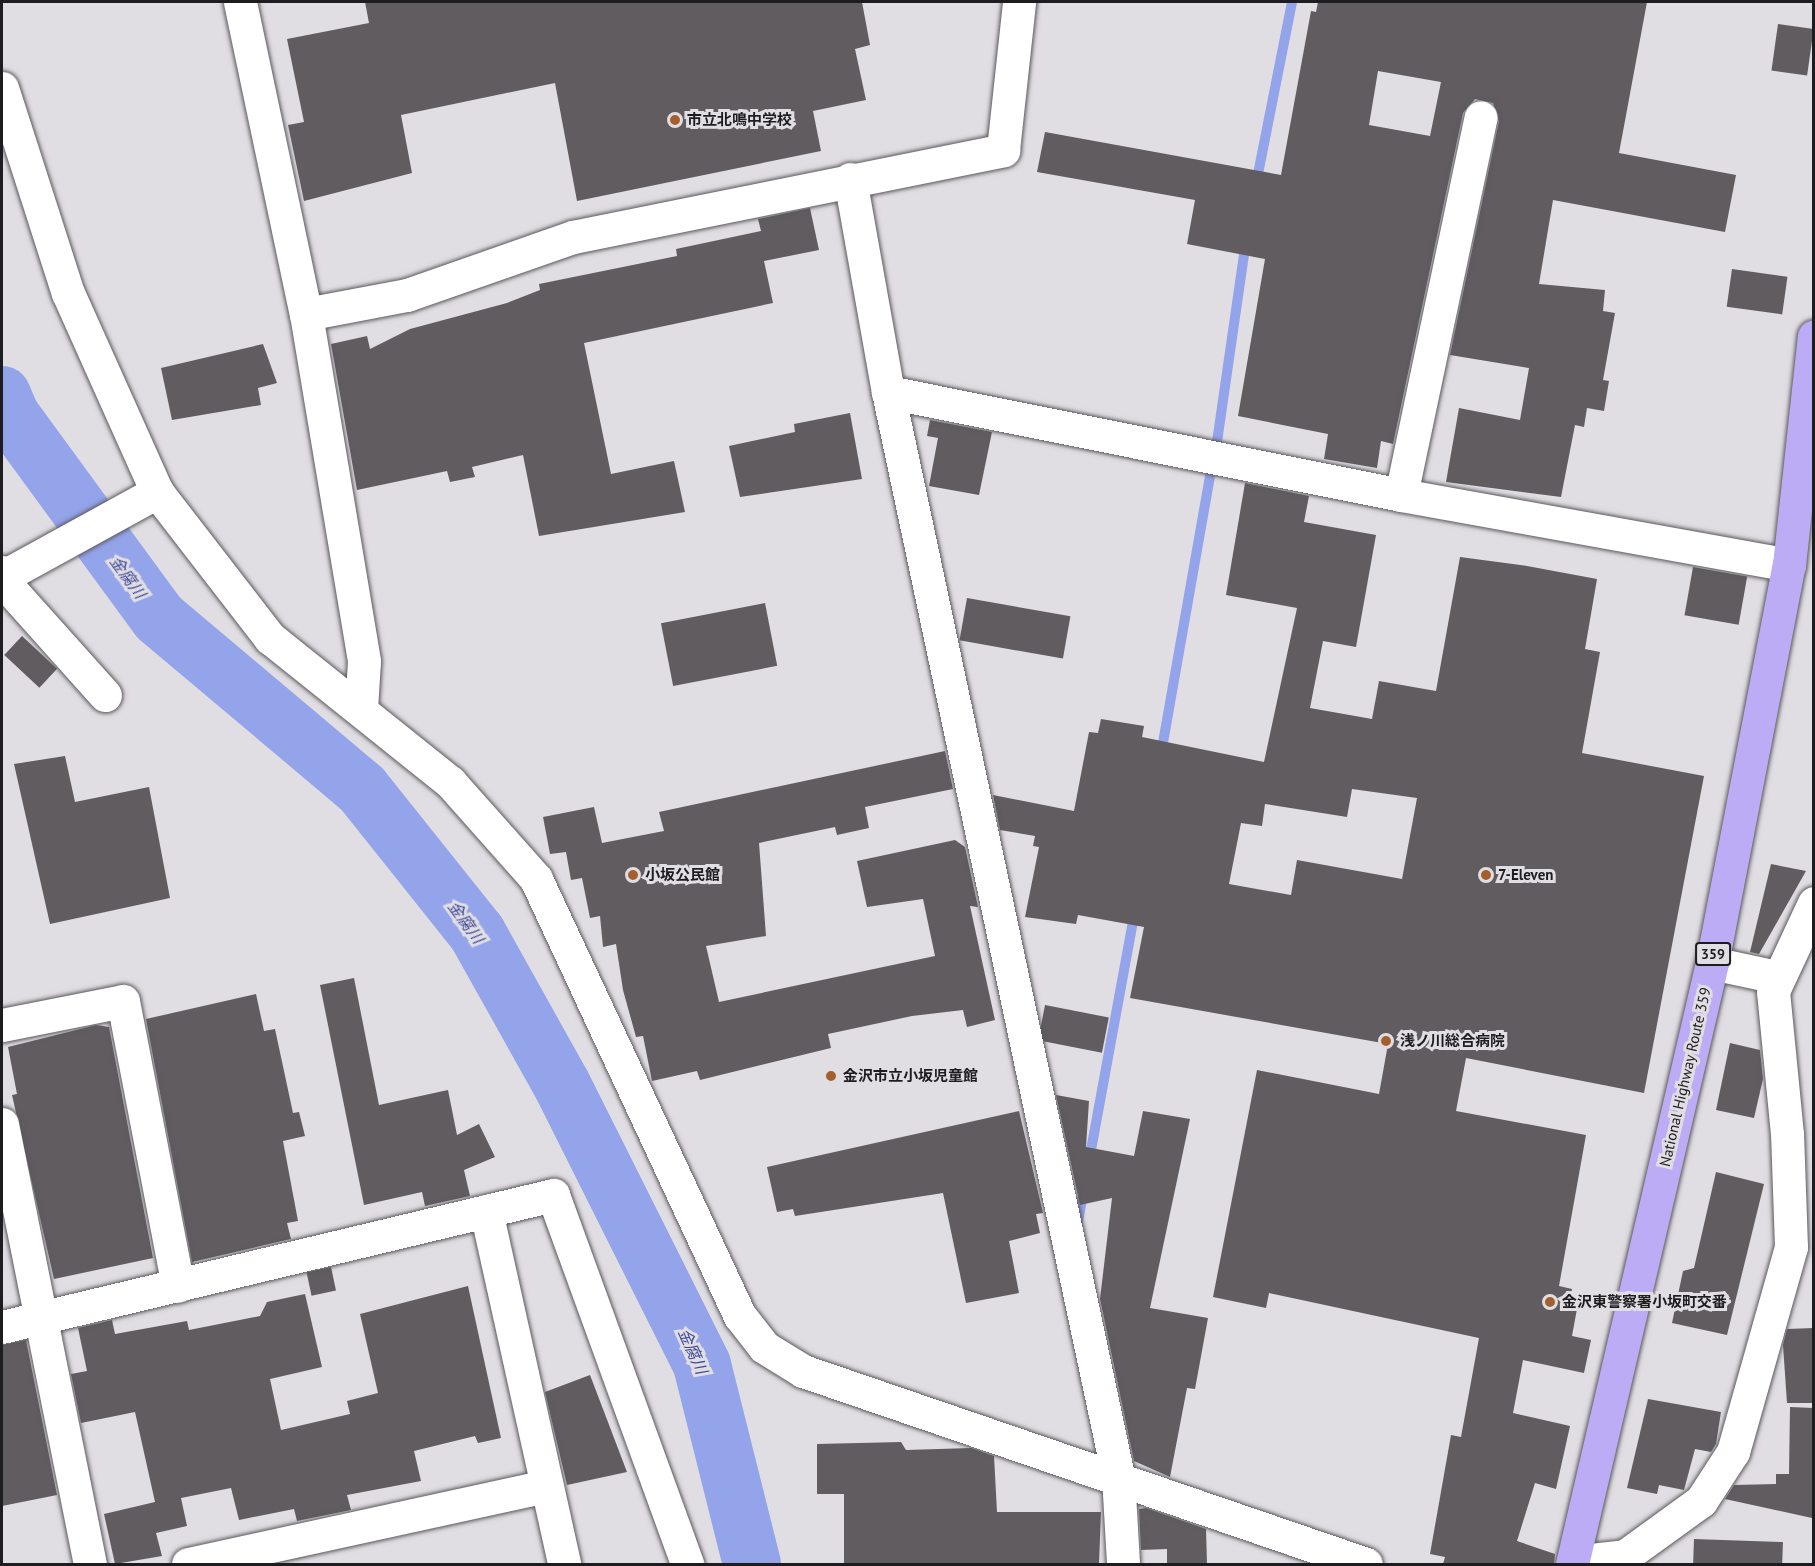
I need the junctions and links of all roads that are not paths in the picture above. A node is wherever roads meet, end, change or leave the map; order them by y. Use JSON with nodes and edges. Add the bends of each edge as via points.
{"nodes":[{"id":1,"x":240,"y":2,"type":"edge"},
{"id":2,"x":1019,"y":2,"type":"edge"},
{"id":3,"x":2,"y":88,"type":"edge"},
{"id":4,"x":1481,"y":117,"type":"dead end"},
{"id":5,"x":850,"y":179,"type":"junction"},
{"id":6,"x":306,"y":315,"type":"junction"},
{"id":7,"x":1814,"y":336,"type":"edge"},
{"id":8,"x":888,"y":392,"type":"junction"},
{"id":9,"x":157,"y":492,"type":"junction"},
{"id":10,"x":1401,"y":495,"type":"junction"},
{"id":11,"x":1789,"y":565,"type":"junction"},
{"id":12,"x":8,"y":583,"type":"edge"},
{"id":13,"x":105,"y":695,"type":"dead end"},
{"id":14,"x":361,"y":709,"type":"junction"},
{"id":15,"x":1814,"y":903,"type":"edge"},
{"id":16,"x":1712,"y":963,"type":"junction"},
{"id":17,"x":1777,"y":977,"type":"junction"},
{"id":18,"x":2,"y":1025,"type":"edge"},
{"id":19,"x":2,"y":1124,"type":"edge"},
{"id":20,"x":486,"y":1211,"type":"junction"},
{"id":21,"x":178,"y":1286,"type":"junction"},
{"id":22,"x":41,"y":1319,"type":"junction"},
{"id":23,"x":2,"y":1327,"type":"edge"},
{"id":24,"x":1118,"y":1476,"type":"junction"},
{"id":25,"x":547,"y":1486,"type":"junction"},
{"id":26,"x":1629,"y":1560,"type":"edge"},
{"id":27,"x":1572,"y":1563,"type":"edge"},
{"id":28,"x":90,"y":1564,"type":"edge"},
{"id":29,"x":188,"y":1564,"type":"edge"},
{"id":30,"x":564,"y":1564,"type":"edge"},
{"id":31,"x":687,"y":1564,"type":"edge"},
{"id":32,"x":1123,"y":1564,"type":"edge"},
{"id":33,"x":1366,"y":1564,"type":"edge"}],
"edges":[{"from":1,"to":6,"type":"street"},
{"from":2,"to":5,"type":"street","via":[[1003,150]]},
{"from":3,"to":9,"type":"street","via":[[68,293]]},
{"from":4,"to":10,"type":"street"},
{"from":5,"to":6,"type":"street","via":[[573,237],[407,295]]},
{"from":5,"to":8,"type":"street"},
{"from":6,"to":14,"type":"street","via":[[364,661]]},
{"from":7,"to":11,"type":"highway","name":"National Highway Route 359","number":"359"},
{"from":8,"to":10,"type":"street"},
{"from":8,"to":24,"type":"street"},
{"from":9,"to":12,"type":"street"},
{"from":9,"to":14,"type":"street","via":[[270,638]]},
{"from":10,"to":11,"type":"street"},
{"from":11,"to":16,"type":"highway","name":"National Highway Route 359","number":"359"},
{"from":12,"to":13,"type":"street"},
{"from":14,"to":24,"type":"street","via":[[450,782],[536,879],[740,1316],[764,1347],[803,1371]]},
{"from":15,"to":17,"type":"street"},
{"from":16,"to":17,"type":"street"},
{"from":16,"to":27,"type":"highway","name":"National Highway Route 359","number":"359"},
{"from":17,"to":26,"type":"street","via":[[1773,991],[1787,1134],[1791,1247],[1733,1452],[1701,1501]]},
{"from":18,"to":21,"type":"street","via":[[123,1001]]},
{"from":19,"to":22,"type":"street"},
{"from":20,"to":21,"type":"street"},
{"from":20,"to":25,"type":"street"},
{"from":20,"to":31,"type":"street","via":[[553,1195]]},
{"from":21,"to":22,"type":"street"},
{"from":22,"to":23,"type":"street"},
{"from":22,"to":28,"type":"street"},
{"from":24,"to":32,"type":"street"},
{"from":24,"to":33,"type":"street"},
{"from":25,"to":29,"type":"street"},
{"from":25,"to":30,"type":"street"},
{"from":26,"to":27,"type":"street"}]}
